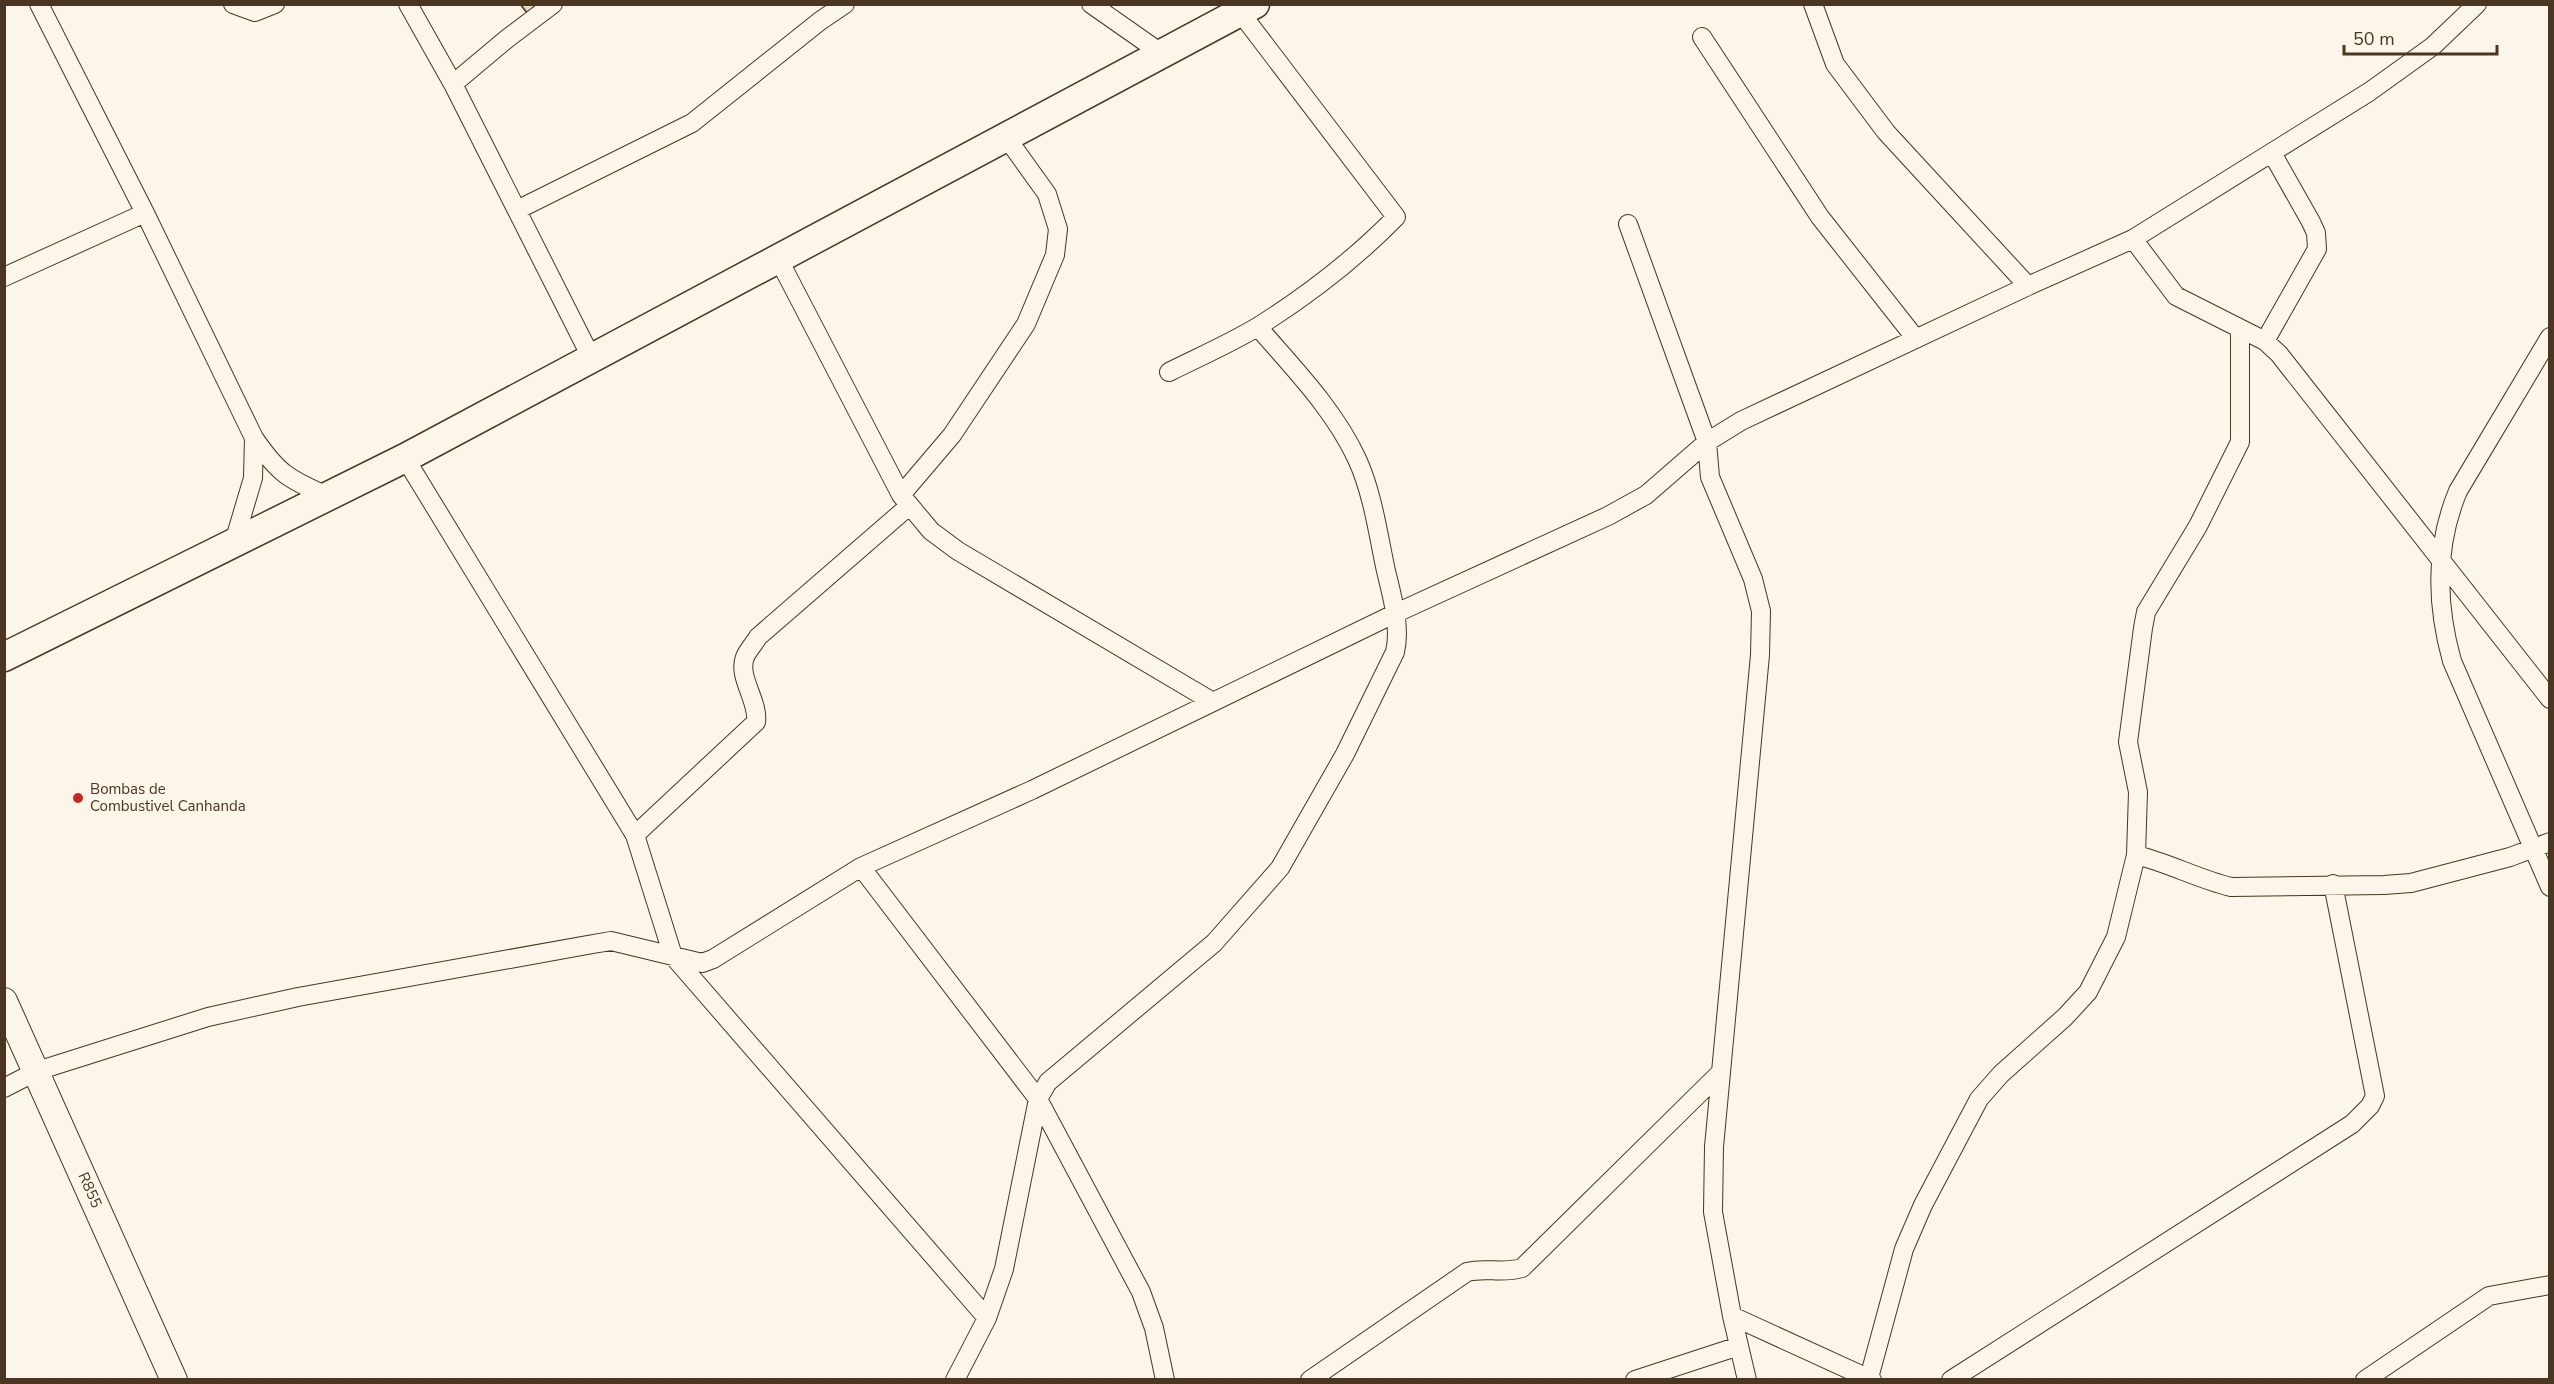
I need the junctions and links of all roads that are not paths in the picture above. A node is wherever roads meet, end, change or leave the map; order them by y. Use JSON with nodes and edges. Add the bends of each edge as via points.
{"nodes":[{"id":1,"x":39,"y":4,"type":"edge"},
{"id":2,"x":233,"y":4,"type":"edge"},
{"id":3,"x":274,"y":4,"type":"edge"},
{"id":4,"x":408,"y":4,"type":"edge"},
{"id":5,"x":553,"y":4,"type":"edge"},
{"id":6,"x":845,"y":4,"type":"edge"},
{"id":7,"x":1091,"y":4,"type":"edge"},
{"id":8,"x":1813,"y":4,"type":"edge"},
{"id":9,"x":2477,"y":4,"type":"edge"},
{"id":10,"x":1248,"y":8,"type":"edge"},
{"id":11,"x":1702,"y":37,"type":"dead end"},
{"id":12,"x":1161,"y":53,"type":"junction"},
{"id":13,"x":453,"y":84,"type":"junction"},
{"id":14,"x":1006,"y":137,"type":"junction"},
{"id":15,"x":2272,"y":153,"type":"junction"},
{"id":16,"x":517,"y":210,"type":"junction"},
{"id":17,"x":145,"y":213,"type":"junction"},
{"id":18,"x":1628,"y":224,"type":"dead end"},
{"id":19,"x":2133,"y":239,"type":"junction"},
{"id":20,"x":779,"y":260,"type":"junction"},
{"id":21,"x":4,"y":277,"type":"edge"},
{"id":22,"x":2028,"y":286,"type":"junction"},
{"id":23,"x":1258,"y":327,"type":"junction"},
{"id":24,"x":2240,"y":329,"type":"junction"},
{"id":25,"x":2550,"y":337,"type":"edge"},
{"id":26,"x":1916,"y":339,"type":"junction"},
{"id":27,"x":2265,"y":341,"type":"junction"},
{"id":28,"x":592,"y":359,"type":"junction"},
{"id":29,"x":1169,"y":372,"type":"dead end"},
{"id":30,"x":254,"y":438,"type":"junction"},
{"id":31,"x":1707,"y":442,"type":"junction"},
{"id":32,"x":405,"y":458,"type":"junction"},
{"id":33,"x":327,"y":496,"type":"junction"},
{"id":34,"x":905,"y":501,"type":"junction"},
{"id":35,"x":234,"y":542,"type":"junction"},
{"id":36,"x":2441,"y":559,"type":"junction"},
{"id":37,"x":1394,"y":614,"type":"junction"},
{"id":38,"x":4,"y":657,"type":"edge"},
{"id":39,"x":2550,"y":699,"type":"edge"},
{"id":40,"x":1213,"y":702,"type":"junction"},
{"id":41,"x":635,"y":835,"type":"junction"},
{"id":42,"x":2550,"y":842,"type":"edge"},
{"id":43,"x":2532,"y":850,"type":"junction"},
{"id":44,"x":2136,"y":855,"type":"junction"},
{"id":45,"x":861,"y":867,"type":"junction"},
{"id":46,"x":2333,"y":884,"type":"junction"},
{"id":47,"x":2550,"y":887,"type":"edge"},
{"id":48,"x":673,"y":956,"type":"junction"},
{"id":49,"x":4,"y":1002,"type":"edge"},
{"id":50,"x":37,"y":1071,"type":"junction"},
{"id":51,"x":1721,"y":1072,"type":"junction"},
{"id":52,"x":4,"y":1088,"type":"edge"},
{"id":53,"x":1038,"y":1099,"type":"junction"},
{"id":54,"x":2550,"y":1285,"type":"edge"},
{"id":55,"x":1732,"y":1316,"type":"junction"},
{"id":56,"x":987,"y":1318,"type":"junction"},
{"id":57,"x":1739,"y":1346,"type":"junction"},
{"id":58,"x":1870,"y":1379,"type":"edge"},
{"id":59,"x":174,"y":1380,"type":"edge"},
{"id":60,"x":955,"y":1380,"type":"edge"},
{"id":61,"x":1165,"y":1380,"type":"edge"},
{"id":62,"x":1310,"y":1380,"type":"edge"},
{"id":63,"x":1635,"y":1380,"type":"edge"},
{"id":64,"x":1747,"y":1380,"type":"edge"},
{"id":65,"x":1952,"y":1380,"type":"edge"},
{"id":66,"x":2365,"y":1380,"type":"edge"}],
"edges":[{"from":1,"to":17,"type":"street"},
{"from":2,"to":3,"type":"street","via":[[255,12]]},
{"from":4,"to":13,"type":"street"},
{"from":5,"to":13,"type":"street"},
{"from":6,"to":16,"type":"street","via":[[693,123]]},
{"from":7,"to":12,"type":"street"},
{"from":8,"to":22,"type":"street","via":[[1835,64],[1886,132]]},
{"from":9,"to":15,"type":"street","via":[[2433,46],[2378,86]]},
{"from":10,"to":12,"type":"main road"},
{"from":10,"to":23,"type":"street","via":[[1396,216],[1314,288]]},
{"from":11,"to":26,"type":"street","via":[[1820,217]]},
{"from":12,"to":14,"type":"main road"},
{"from":13,"to":16,"type":"street"},
{"from":14,"to":20,"type":"main road"},
{"from":14,"to":34,"type":"street","via":[[1047,194],[1059,229],[1055,255],[1026,324]]},
{"from":15,"to":19,"type":"street"},
{"from":15,"to":27,"type":"street","via":[[2311,222],[2317,249]]},
{"from":16,"to":28,"type":"street"},
{"from":17,"to":21,"type":"street"},
{"from":17,"to":30,"type":"street"},
{"from":18,"to":31,"type":"street"},
{"from":19,"to":22,"type":"street"},
{"from":19,"to":24,"type":"street","via":[[2176,296]]},
{"from":20,"to":28,"type":"main road"},
{"from":20,"to":34,"type":"street"},
{"from":22,"to":26,"type":"street"},
{"from":23,"to":29,"type":"street"},
{"from":23,"to":37,"type":"street","via":[[1320,401],[1357,459],[1367,486]]},
{"from":24,"to":27,"type":"street"},
{"from":24,"to":44,"type":"street","via":[[2240,442],[2198,526],[2146,612],[2128,742],[2138,792]]},
{"from":25,"to":36,"type":"street","via":[[2458,491],[2448,514]]},
{"from":26,"to":31,"type":"street","via":[[1741,421]]},
{"from":27,"to":36,"type":"street"},
{"from":28,"to":32,"type":"main road"},
{"from":30,"to":33,"type":"street","via":[[285,476]]},
{"from":30,"to":35,"type":"street","via":[[253,478]]},
{"from":31,"to":37,"type":"street","via":[[1646,495],[1608,516]]},
{"from":31,"to":51,"type":"street","via":[[1710,477],[1753,579],[1761,611]]},
{"from":32,"to":33,"type":"main road"},
{"from":32,"to":41,"type":"street"},
{"from":33,"to":35,"type":"main road"},
{"from":34,"to":40,"type":"street","via":[[931,531],[958,551]]},
{"from":34,"to":41,"type":"street","via":[[758,637],[744,659],[756,722]]},
{"from":35,"to":38,"type":"main road"},
{"from":36,"to":39,"type":"street"},
{"from":36,"to":43,"type":"street","via":[[2439,600],[2452,661]]},
{"from":37,"to":40,"type":"street"},
{"from":37,"to":53,"type":"street","via":[[1399,636],[1395,652],[1345,754],[1280,868],[1214,943],[1048,1082]]},
{"from":40,"to":45,"type":"street"},
{"from":41,"to":48,"type":"street"},
{"from":42,"to":43,"type":"street"},
{"from":43,"to":46,"type":"street","via":[[2411,883]]},
{"from":43,"to":47,"type":"street"},
{"from":44,"to":46,"type":"street","via":[[2231,887]]},
{"from":44,"to":58,"type":"street","via":[[2116,937],[2088,992],[1979,1099],[1923,1205],[1904,1249]]},
{"from":45,"to":48,"type":"street","via":[[713,959],[702,963]]},
{"from":45,"to":53,"type":"street"},
{"from":46,"to":65,"type":"street","via":[[2375,1096],[2370,1106],[2352,1124]]},
{"from":48,"to":50,"type":"street","via":[[611,941],[582,946],[208,1017]]},
{"from":48,"to":56,"type":"street"},
{"from":49,"to":50,"type":"street","name":"R855"},
{"from":50,"to":52,"type":"street"},
{"from":50,"to":59,"type":"street","name":"R855"},
{"from":51,"to":55,"type":"street","via":[[1713,1212]]},
{"from":51,"to":62,"type":"street","via":[[1522,1268],[1467,1272]]},
{"from":53,"to":56,"type":"street","via":[[1014,1231]]},
{"from":53,"to":61,"type":"street","via":[[1141,1292],[1154,1328]]},
{"from":54,"to":66,"type":"street","via":[[2489,1296]]},
{"from":55,"to":57,"type":"street"},
{"from":55,"to":58,"type":"street"},
{"from":56,"to":60,"type":"street"},
{"from":57,"to":63,"type":"street"},
{"from":57,"to":64,"type":"street"}]}
